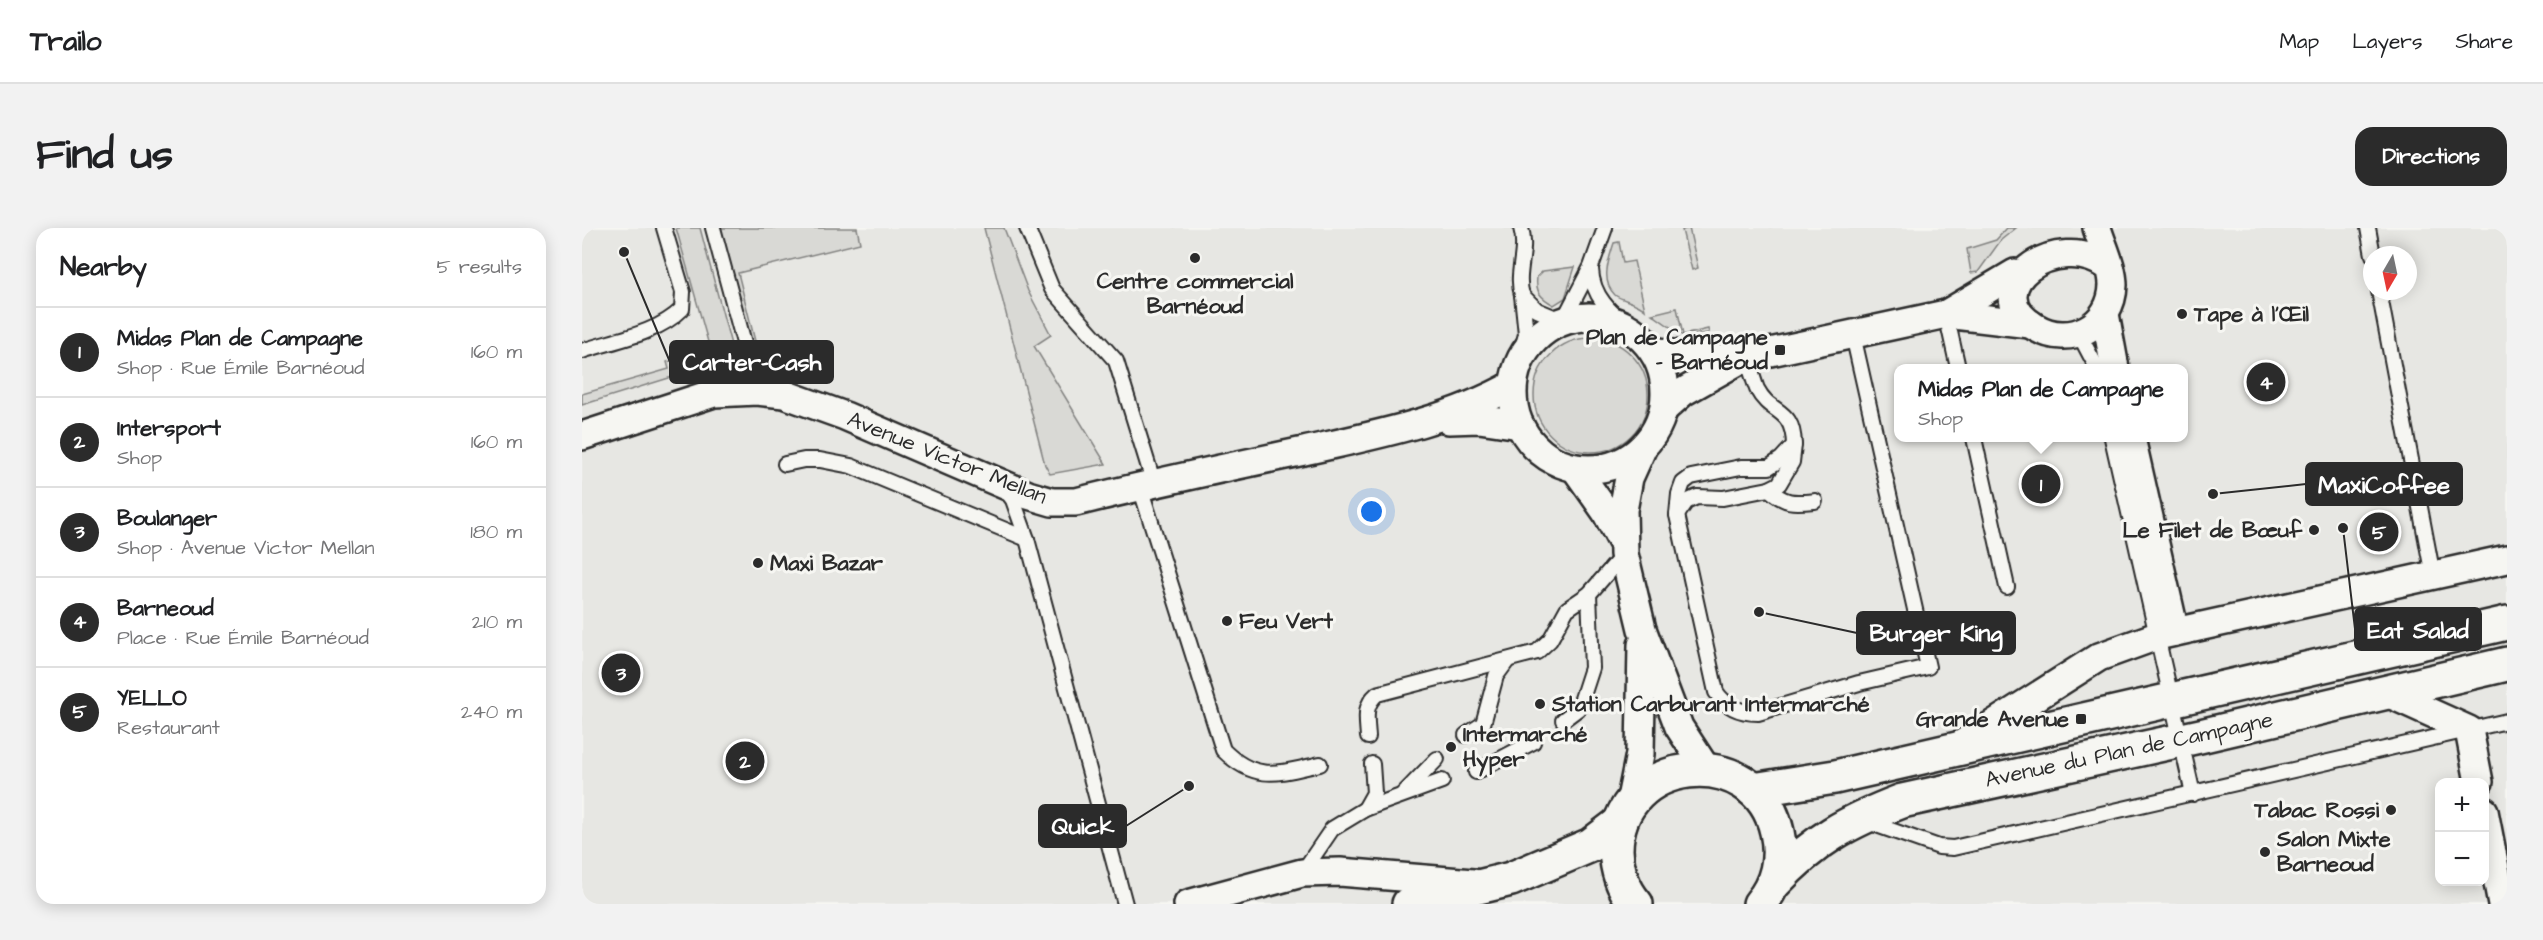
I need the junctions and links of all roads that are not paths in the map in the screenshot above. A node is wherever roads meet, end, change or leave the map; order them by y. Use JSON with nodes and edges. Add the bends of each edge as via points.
{"nodes":[{"id":1,"x":664,"y":228,"type":"edge"},
{"id":2,"x":713,"y":228,"type":"edge"},
{"id":3,"x":1027,"y":228,"type":"edge"},
{"id":4,"x":1521,"y":228,"type":"edge"},
{"id":5,"x":1605,"y":228,"type":"edge"},
{"id":6,"x":2097,"y":228,"type":"edge"},
{"id":7,"x":2368,"y":228,"type":"edge"},
{"id":8,"x":2371,"y":246,"type":"edge"},
{"id":9,"x":1591,"y":267,"type":"junction"},
{"id":10,"x":2109,"y":267,"type":"junction"},
{"id":11,"x":2015,"y":273,"type":"junction"},
{"id":12,"x":1522,"y":295,"type":"junction"},
{"id":13,"x":2381,"y":300,"type":"edge"},
{"id":14,"x":1946,"y":314,"type":"junction"},
{"id":15,"x":2105,"y":314,"type":"junction"},
{"id":16,"x":1563,"y":321,"type":"junction"},
{"id":17,"x":2030,"y":324,"type":"junction"},
{"id":18,"x":1630,"y":329,"type":"junction"},
{"id":19,"x":2079,"y":334,"type":"junction"},
{"id":20,"x":1853,"y":335,"type":"junction"},
{"id":21,"x":582,"y":351,"type":"edge"},
{"id":22,"x":1653,"y":351,"type":"junction"},
{"id":23,"x":1747,"y":357,"type":"junction"},
{"id":24,"x":1957,"y":364,"type":"edge"},
{"id":25,"x":2094,"y":364,"type":"edge"},
{"id":26,"x":2114,"y":364,"type":"edge"},
{"id":27,"x":1516,"y":375,"type":"junction"},
{"id":28,"x":757,"y":391,"type":"junction"},
{"id":29,"x":1664,"y":409,"type":"junction"},
{"id":30,"x":1421,"y":423,"type":"junction"},
{"id":31,"x":1520,"y":425,"type":"junction"},
{"id":32,"x":582,"y":436,"type":"edge"},
{"id":33,"x":1975,"y":442,"type":"edge"},
{"id":34,"x":2113,"y":442,"type":"edge"},
{"id":35,"x":2132,"y":442,"type":"edge"},
{"id":36,"x":1794,"y":445,"type":"junction"},
{"id":37,"x":1644,"y":446,"type":"junction"},
{"id":38,"x":785,"y":464,"type":"dead end"},
{"id":39,"x":1575,"y":468,"type":"junction"},
{"id":40,"x":1001,"y":484,"type":"junction"},
{"id":41,"x":1147,"y":485,"type":"junction"},
{"id":42,"x":1769,"y":489,"type":"junction"},
{"id":43,"x":1815,"y":501,"type":"dead end"},
{"id":44,"x":1677,"y":515,"type":"junction"},
{"id":45,"x":1027,"y":539,"type":"junction"},
{"id":46,"x":1623,"y":548,"type":"junction"},
{"id":47,"x":2507,"y":559,"type":"edge"},
{"id":48,"x":2433,"y":576,"type":"junction"},
{"id":49,"x":2007,"y":588,"type":"dead end"},
{"id":50,"x":1588,"y":594,"type":"junction"},
{"id":51,"x":2507,"y":623,"type":"edge"},
{"id":52,"x":1642,"y":629,"type":"junction"},
{"id":53,"x":2166,"y":634,"type":"junction"},
{"id":54,"x":1507,"y":661,"type":"junction"},
{"id":55,"x":2507,"y":664,"type":"edge"},
{"id":56,"x":2385,"y":692,"type":"junction"},
{"id":57,"x":2171,"y":701,"type":"junction"},
{"id":58,"x":1563,"y":720,"type":"dead end"},
{"id":59,"x":2507,"y":721,"type":"edge"},
{"id":60,"x":2469,"y":730,"type":"junction"},
{"id":61,"x":1466,"y":735,"type":"dead end"},
{"id":62,"x":1368,"y":737,"type":"dead end"},
{"id":63,"x":2180,"y":741,"type":"junction"},
{"id":64,"x":1533,"y":742,"type":"dead end"},
{"id":65,"x":1953,"y":749,"type":"junction"},
{"id":66,"x":1437,"y":759,"type":"dead end"},
{"id":67,"x":1320,"y":764,"type":"dead end"},
{"id":68,"x":1372,"y":764,"type":"dead end"},
{"id":69,"x":1707,"y":770,"type":"junction"},
{"id":70,"x":1476,"y":772,"type":"dead end"},
{"id":71,"x":2478,"y":778,"type":"edge"},
{"id":72,"x":1442,"y":781,"type":"dead end"},
{"id":73,"x":1753,"y":790,"type":"junction"},
{"id":74,"x":2193,"y":794,"type":"junction"},
{"id":75,"x":1401,"y":796,"type":"junction"},
{"id":76,"x":1365,"y":809,"type":"junction"},
{"id":77,"x":1625,"y":814,"type":"junction"},
{"id":78,"x":1857,"y":818,"type":"junction"},
{"id":79,"x":2488,"y":832,"type":"edge"},
{"id":80,"x":1302,"y":873,"type":"junction"},
{"id":81,"x":1490,"y":885,"type":"junction"},
{"id":82,"x":1767,"y":893,"type":"edge"},
{"id":83,"x":1125,"y":904,"type":"edge"},
{"id":84,"x":1188,"y":904,"type":"edge"},
{"id":85,"x":1409,"y":904,"type":"edge"},
{"id":86,"x":1636,"y":904,"type":"edge"},
{"id":87,"x":2502,"y":904,"type":"edge"}],
"edges":[{"from":1,"to":21,"type":"lane","via":[[682,292],[682,309],[654,328]]},
{"from":2,"to":28,"type":"lane"},
{"from":3,"to":41,"type":"lane","via":[[1052,289],[1116,361]]},
{"from":4,"to":12,"type":"lane"},
{"from":5,"to":9,"type":"lane"},
{"from":6,"to":10,"type":"street"},
{"from":7,"to":8,"type":"lane"},
{"from":9,"to":16,"type":"lane"},
{"from":9,"to":18,"type":"lane","via":[[1592,281],[1603,304]]},
{"from":10,"to":11,"type":"street","via":[[2087,243],[2072,238],[2045,238],[2021,260]]},
{"from":10,"to":15,"type":"street","via":[[2112,298]]},
{"from":11,"to":14,"type":"street","name":"Avenue Victor Mellan"},
{"from":11,"to":17,"type":"street","via":[[2015,299],[2019,312]]},
{"from":12,"to":16,"type":"lane","via":[[1537,310]]},
{"from":12,"to":27,"type":"lane","via":[[1526,334]]},
{"from":13,"to":48,"type":"lane"},
{"from":14,"to":17,"type":"street","name":"Avenue Victor Mellan"},
{"from":14,"to":20,"type":"street","name":"Avenue Victor Mellan"},
{"from":14,"to":24,"type":"lane"},
{"from":15,"to":19,"type":"street"},
{"from":15,"to":26,"type":"street"},
{"from":16,"to":18,"type":"street","name":"Avenue Victor Mellan","via":[[1600,318]]},
{"from":16,"to":27,"type":"street","name":"Avenue Victor Mellan","via":[[1544,331],[1529,346]]},
{"from":17,"to":19,"type":"street","via":[[2062,337]]},
{"from":18,"to":22,"type":"street","name":"Avenue Victor Mellan"},
{"from":19,"to":25,"type":"lane"},
{"from":20,"to":23,"type":"street","name":"Avenue Victor Mellan"},
{"from":20,"to":44,"type":"lane","via":[[1928,667],[1758,713],[1733,708],[1716,692]]},
{"from":22,"to":23,"type":"street","name":"Avenue Victor Mellan","via":[[1707,359]]},
{"from":22,"to":29,"type":"street","name":"Avenue Victor Mellan","via":[[1664,379]]},
{"from":23,"to":29,"type":"street","name":"Avenue Victor Mellan","via":[[1683,392]]},
{"from":23,"to":36,"type":"lane","via":[[1766,401],[1790,420]]},
{"from":27,"to":30,"type":"street","name":"Avenue Victor Mellan","via":[[1470,406]]},
{"from":27,"to":31,"type":"street","name":"Avenue Victor Mellan","via":[[1514,405]]},
{"from":28,"to":32,"type":"street","name":"Avenue Victor Mellan","via":[[714,393]]},
{"from":28,"to":40,"type":"street","name":"Avenue Victor Mellan","via":[[784,394],[813,404]]},
{"from":29,"to":37,"type":"street","name":"Avenue Victor Mellan","via":[[1657,429]]},
{"from":30,"to":31,"type":"street","name":"Avenue Victor Mellan","via":[[1479,419]]},
{"from":30,"to":41,"type":"street","name":"Avenue Victor Mellan"},
{"from":31,"to":39,"type":"street","name":"Avenue Victor Mellan","via":[[1539,450],[1552,460]]},
{"from":33,"to":49,"type":"lane"},
{"from":34,"to":53,"type":"lane"},
{"from":35,"to":53,"type":"street"},
{"from":36,"to":42,"type":"lane","via":[[1787,475]]},
{"from":36,"to":44,"type":"lane","via":[[1769,467],[1732,468],[1691,477],[1683,483]]},
{"from":37,"to":39,"type":"street","name":"Avenue Victor Mellan","via":[[1623,461],[1600,469]]},
{"from":37,"to":46,"type":"street","via":[[1629,478],[1623,510]]},
{"from":38,"to":45,"type":"lane","via":[[819,460],[851,466]]},
{"from":39,"to":46,"type":"street","via":[[1606,512]]},
{"from":40,"to":41,"type":"street","name":"Avenue Victor Mellan","via":[[1052,502],[1076,502]]},
{"from":40,"to":45,"type":"lane","via":[[1013,500]]},
{"from":41,"to":67,"type":"lane","via":[[1223,750],[1237,764],[1273,774]]},
{"from":42,"to":43,"type":"lane","via":[[1780,499],[1795,503]]},
{"from":42,"to":44,"type":"lane","via":[[1723,498],[1696,497],[1686,501]]},
{"from":45,"to":83,"type":"lane"},
{"from":46,"to":50,"type":"lane"},
{"from":46,"to":52,"type":"street"},
{"from":47,"to":48,"type":"street"},
{"from":48,"to":53,"type":"street"},
{"from":50,"to":54,"type":"lane","via":[[1567,609],[1550,640],[1537,652]]},
{"from":50,"to":58,"type":"lane","via":[[1592,668],[1580,708]]},
{"from":51,"to":57,"type":"main road","name":"Avenue du Plan de Campagne"},
{"from":52,"to":69,"type":"street","via":[[1680,727]]},
{"from":52,"to":77,"type":"street","via":[[1640,754]]},
{"from":53,"to":57,"type":"lane"},
{"from":53,"to":65,"type":"street","via":[[2099,657]]},
{"from":54,"to":61,"type":"lane","via":[[1496,676],[1483,724]]},
{"from":54,"to":62,"type":"lane","via":[[1377,694],[1366,709]]},
{"from":55,"to":56,"type":"main road","name":"Avenue du Plan de Campagne"},
{"from":56,"to":60,"type":"street"},
{"from":56,"to":63,"type":"main road","name":"Avenue du Plan de Campagne"},
{"from":57,"to":63,"type":"lane"},
{"from":57,"to":65,"type":"main road","name":"Avenue du Plan de Campagne"},
{"from":59,"to":60,"type":"lane"},
{"from":60,"to":71,"type":"street"},
{"from":60,"to":74,"type":"lane"},
{"from":63,"to":74,"type":"lane"},
{"from":63,"to":78,"type":"main road","name":"Avenue du Plan de Campagne","via":[[1943,791]]},
{"from":64,"to":70,"type":"lane"},
{"from":65,"to":73,"type":"main road","name":"Avenue du Plan de Campagne","via":[[1835,777]]},
{"from":66,"to":75,"type":"lane"},
{"from":68,"to":76,"type":"lane","via":[[1374,793]]},
{"from":69,"to":73,"type":"main road","via":[[1738,779]]},
{"from":69,"to":77,"type":"main road","via":[[1685,770],[1664,776],[1645,788]]},
{"from":72,"to":75,"type":"lane"},
{"from":73,"to":82,"type":"main road","via":[[1775,824],[1779,843],[1779,864]]},
{"from":74,"to":78,"type":"lane","via":[[1953,848],[1939,847]]},
{"from":75,"to":76,"type":"lane"},
{"from":76,"to":80,"type":"lane","via":[[1332,829]]},
{"from":77,"to":81,"type":"main road","via":[[1591,845]]},
{"from":77,"to":86,"type":"main road","via":[[1616,842],[1616,861],[1621,880]]},
{"from":78,"to":82,"type":"main road","name":"Avenue du Plan de Campagne","via":[[1797,858]]},
{"from":79,"to":87,"type":"street"},
{"from":80,"to":81,"type":"street","via":[[1340,872]]},
{"from":80,"to":84,"type":"street"},
{"from":81,"to":85,"type":"main road"}]}
